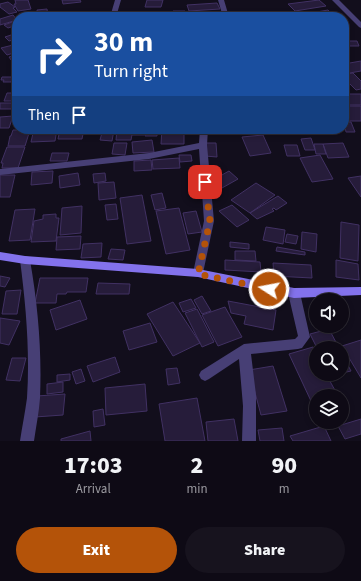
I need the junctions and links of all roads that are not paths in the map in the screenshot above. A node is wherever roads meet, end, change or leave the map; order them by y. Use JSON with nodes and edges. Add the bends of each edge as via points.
{"nodes":[{"id":1,"x":118,"y":0,"type":"edge"},
{"id":2,"x":221,"y":0,"type":"edge"},
{"id":3,"x":335,"y":0,"type":"edge"},
{"id":4,"x":115,"y":12,"type":"edge"},
{"id":5,"x":225,"y":12,"type":"edge"},
{"id":6,"x":347,"y":12,"type":"edge"},
{"id":7,"x":349,"y":14,"type":"edge"},
{"id":8,"x":361,"y":26,"type":"edge"},
{"id":9,"x":204,"y":134,"type":"edge"},
{"id":10,"x":203,"y":145,"type":"junction"},
{"id":11,"x":0,"y":172,"type":"edge"},
{"id":12,"x":0,"y":256,"type":"edge"},
{"id":13,"x":25,"y":260,"type":"junction"},
{"id":14,"x":198,"y":274,"type":"junction"},
{"id":15,"x":361,"y":291,"type":"edge"},
{"id":16,"x":294,"y":293,"type":"junction"},
{"id":17,"x":244,"y":349,"type":"junction"},
{"id":18,"x":205,"y":374,"type":"dead end"},
{"id":19,"x":27,"y":441,"type":"edge"},
{"id":20,"x":249,"y":441,"type":"edge"}],
"edges":[{"from":1,"to":4,"type":"street"},
{"from":2,"to":5,"type":"street"},
{"from":3,"to":6,"type":"street"},
{"from":7,"to":8,"type":"street"},
{"from":9,"to":10,"type":"street"},
{"from":10,"to":11,"type":"street","via":[[149,156]]},
{"from":10,"to":14,"type":"street","via":[[210,221]]},
{"from":12,"to":13,"type":"main road"},
{"from":13,"to":14,"type":"main road"},
{"from":13,"to":19,"type":"street","via":[[32,305],[34,362],[33,399]]},
{"from":14,"to":16,"type":"main road"},
{"from":15,"to":16,"type":"main road"},
{"from":16,"to":17,"type":"street","via":[[304,337],[298,344]]},
{"from":17,"to":18,"type":"street"},
{"from":17,"to":20,"type":"street","via":[[249,382]]}]}
